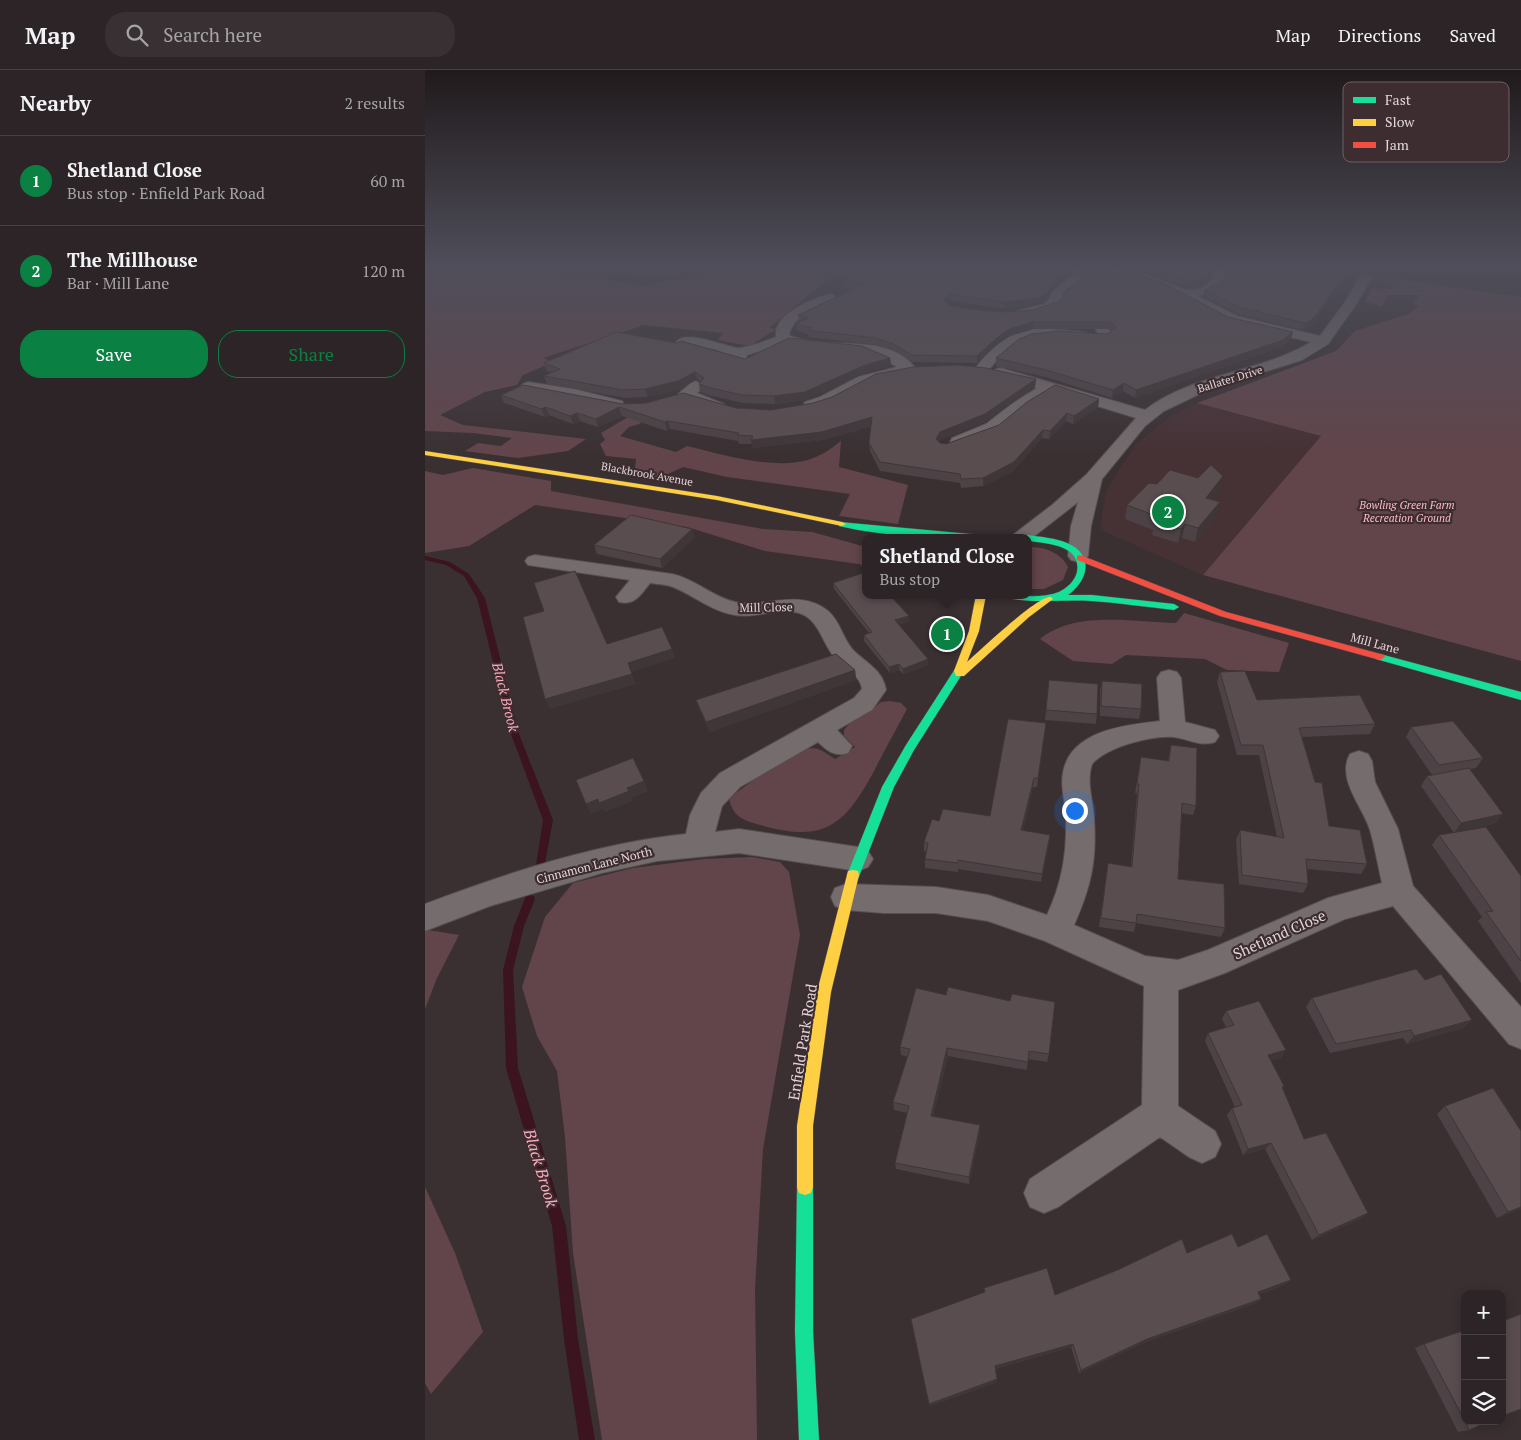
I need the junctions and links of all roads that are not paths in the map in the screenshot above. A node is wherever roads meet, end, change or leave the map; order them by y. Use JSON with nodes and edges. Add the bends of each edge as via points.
{"nodes":[{"id":1,"x":784,"y":329,"type":"edge"},
{"id":2,"x":1274,"y":329,"type":"edge"},
{"id":3,"x":1332,"y":329,"type":"edge"},
{"id":4,"x":1109,"y":335,"type":"edge"},
{"id":5,"x":786,"y":339,"type":"junction"},
{"id":6,"x":1323,"y":341,"type":"junction"},
{"id":7,"x":683,"y":342,"type":"edge"},
{"id":8,"x":927,"y":368,"type":"edge"},
{"id":9,"x":909,"y":369,"type":"junction"},
{"id":10,"x":1051,"y":386,"type":"junction"},
{"id":11,"x":510,"y":393,"type":"edge"},
{"id":12,"x":685,"y":393,"type":"edge"},
{"id":13,"x":631,"y":405,"type":"edge"},
{"id":14,"x":798,"y":408,"type":"edge"},
{"id":15,"x":735,"y":410,"type":"edge"},
{"id":16,"x":1147,"y":416,"type":"junction"},
{"id":17,"x":947,"y":448,"type":"edge"},
{"id":18,"x":425,"y":453,"type":"edge"},
{"id":19,"x":1093,"y":478,"type":"junction"},
{"id":20,"x":863,"y":528,"type":"junction"},
{"id":21,"x":878,"y":534,"type":"edge"},
{"id":22,"x":934,"y":534,"type":"edge"},
{"id":23,"x":1025,"y":534,"type":"edge"},
{"id":24,"x":1032,"y":539,"type":"edge"},
{"id":25,"x":1079,"y":557,"type":"junction"},
{"id":26,"x":534,"y":562,"type":"dead end"},
{"id":27,"x":645,"y":576,"type":"junction"},
{"id":28,"x":627,"y":597,"type":"dead end"},
{"id":29,"x":1051,"y":598,"type":"junction"},
{"id":30,"x":980,"y":599,"type":"edge"},
{"id":31,"x":1028,"y":599,"type":"edge"},
{"id":32,"x":1223,"y":614,"type":"junction"},
{"id":33,"x":957,"y":678,"type":"junction"},
{"id":34,"x":1169,"y":678,"type":"dead end"},
{"id":35,"x":1521,"y":696,"type":"edge"},
{"id":36,"x":1173,"y":728,"type":"junction"},
{"id":37,"x":820,"y":729,"type":"junction"},
{"id":38,"x":1206,"y":736,"type":"dead end"},
{"id":39,"x":839,"y":746,"type":"dead end"},
{"id":40,"x":1359,"y":761,"type":"dead end"},
{"id":41,"x":699,"y":844,"type":"junction"},
{"id":42,"x":858,"y":859,"type":"junction"},
{"id":43,"x":1399,"y":892,"type":"junction"},
{"id":44,"x":846,"y":897,"type":"junction"},
{"id":45,"x":425,"y":918,"type":"edge"},
{"id":46,"x":1055,"y":931,"type":"junction"},
{"id":47,"x":1161,"y":975,"type":"junction"},
{"id":48,"x":1521,"y":1032,"type":"edge"},
{"id":49,"x":1160,"y":1115,"type":"junction"},
{"id":50,"x":1202,"y":1144,"type":"dead end"},
{"id":51,"x":1044,"y":1192,"type":"dead end"},
{"id":52,"x":809,"y":1440,"type":"edge"}],
"edges":[{"from":1,"to":5,"type":"street","via":[[782,336]]},
{"from":2,"to":6,"type":"street"},
{"from":3,"to":6,"type":"street","name":"Ballater Drive"},
{"from":4,"to":10,"type":"street","via":[[1025,333],[976,368]]},
{"from":5,"to":7,"type":"street","via":[[739,355],[708,344]]},
{"from":5,"to":9,"type":"street","via":[[877,351],[894,357]]},
{"from":6,"to":16,"type":"street","name":"Ballater Drive","via":[[1281,363],[1188,392]]},
{"from":8,"to":9,"type":"street"},
{"from":9,"to":14,"type":"street","via":[[874,376],[825,400]]},
{"from":10,"to":16,"type":"street"},
{"from":10,"to":17,"type":"street","via":[[992,428]]},
{"from":11,"to":13,"type":"street","via":[[531,383],[613,404]]},
{"from":12,"to":15,"type":"street"},
{"from":16,"to":19,"type":"street","name":"Ballater Drive"},
{"from":18,"to":20,"type":"street","name":"Blackbrook Avenue","via":[[717,498]]},
{"from":19,"to":23,"type":"street","name":"Ballater Drive"},
{"from":19,"to":25,"type":"street","name":"Ballater Drive","via":[[1081,526]]},
{"from":20,"to":21,"type":"street","name":"Blackbrook Avenue"},
{"from":20,"to":22,"type":"street","name":"Blackbrook Avenue"},
{"from":24,"to":25,"type":"street","name":"Mill Lane","via":[[1058,543]]},
{"from":25,"to":29,"type":"street","via":[[1084,567],[1077,585]]},
{"from":25,"to":32,"type":"street","name":"Mill Lane"},
{"from":26,"to":27,"type":"street","name":"Mill Close"},
{"from":27,"to":28,"type":"street"},
{"from":27,"to":37,"type":"street","name":"Mill Close","via":[[681,582],[720,604],[735,608],[790,606],[807,609],[820,616],[840,649],[868,675],[873,690],[863,704]]},
{"from":29,"to":31,"type":"street","name":"Mill Lane"},
{"from":29,"to":32,"type":"street","name":"Mill Lane","via":[[1131,601]]},
{"from":29,"to":33,"type":"street","name":"Enfield Park Road","via":[[1026,615]]},
{"from":30,"to":33,"type":"street","name":"Enfield Park Road","via":[[974,631]]},
{"from":32,"to":35,"type":"street","name":"Mill Lane"},
{"from":33,"to":42,"type":"street","name":"Enfield Park Road","via":[[909,748],[888,787]]},
{"from":34,"to":36,"type":"street"},
{"from":36,"to":38,"type":"street"},
{"from":36,"to":46,"type":"street","via":[[1111,739],[1082,758],[1076,773],[1075,790],[1080,812],[1080,862],[1072,896]]},
{"from":37,"to":39,"type":"street"},
{"from":37,"to":41,"type":"street","name":"Mill Close","via":[[730,780],[715,792],[707,805]]},
{"from":40,"to":43,"type":"street","via":[[1361,782],[1384,829]]},
{"from":41,"to":42,"type":"street","name":"Cinnamon Lane North","via":[[757,842]]},
{"from":41,"to":45,"type":"street","name":"Cinnamon Lane North","via":[[602,861],[485,894]]},
{"from":42,"to":44,"type":"street","name":"Enfield Park Road"},
{"from":43,"to":47,"type":"street","name":"Shetland Close","via":[[1339,907],[1195,971]]},
{"from":43,"to":48,"type":"street"},
{"from":44,"to":46,"type":"street","name":"Shetland Close","via":[[969,903],[1011,914]]},
{"from":44,"to":52,"type":"street","name":"Enfield Park Road","via":[[824,992],[805,1126],[804,1331]]},
{"from":46,"to":47,"type":"street","name":"Shetland Close","via":[[1143,971]]},
{"from":47,"to":49,"type":"street"},
{"from":49,"to":50,"type":"street"},
{"from":49,"to":51,"type":"street"}]}
